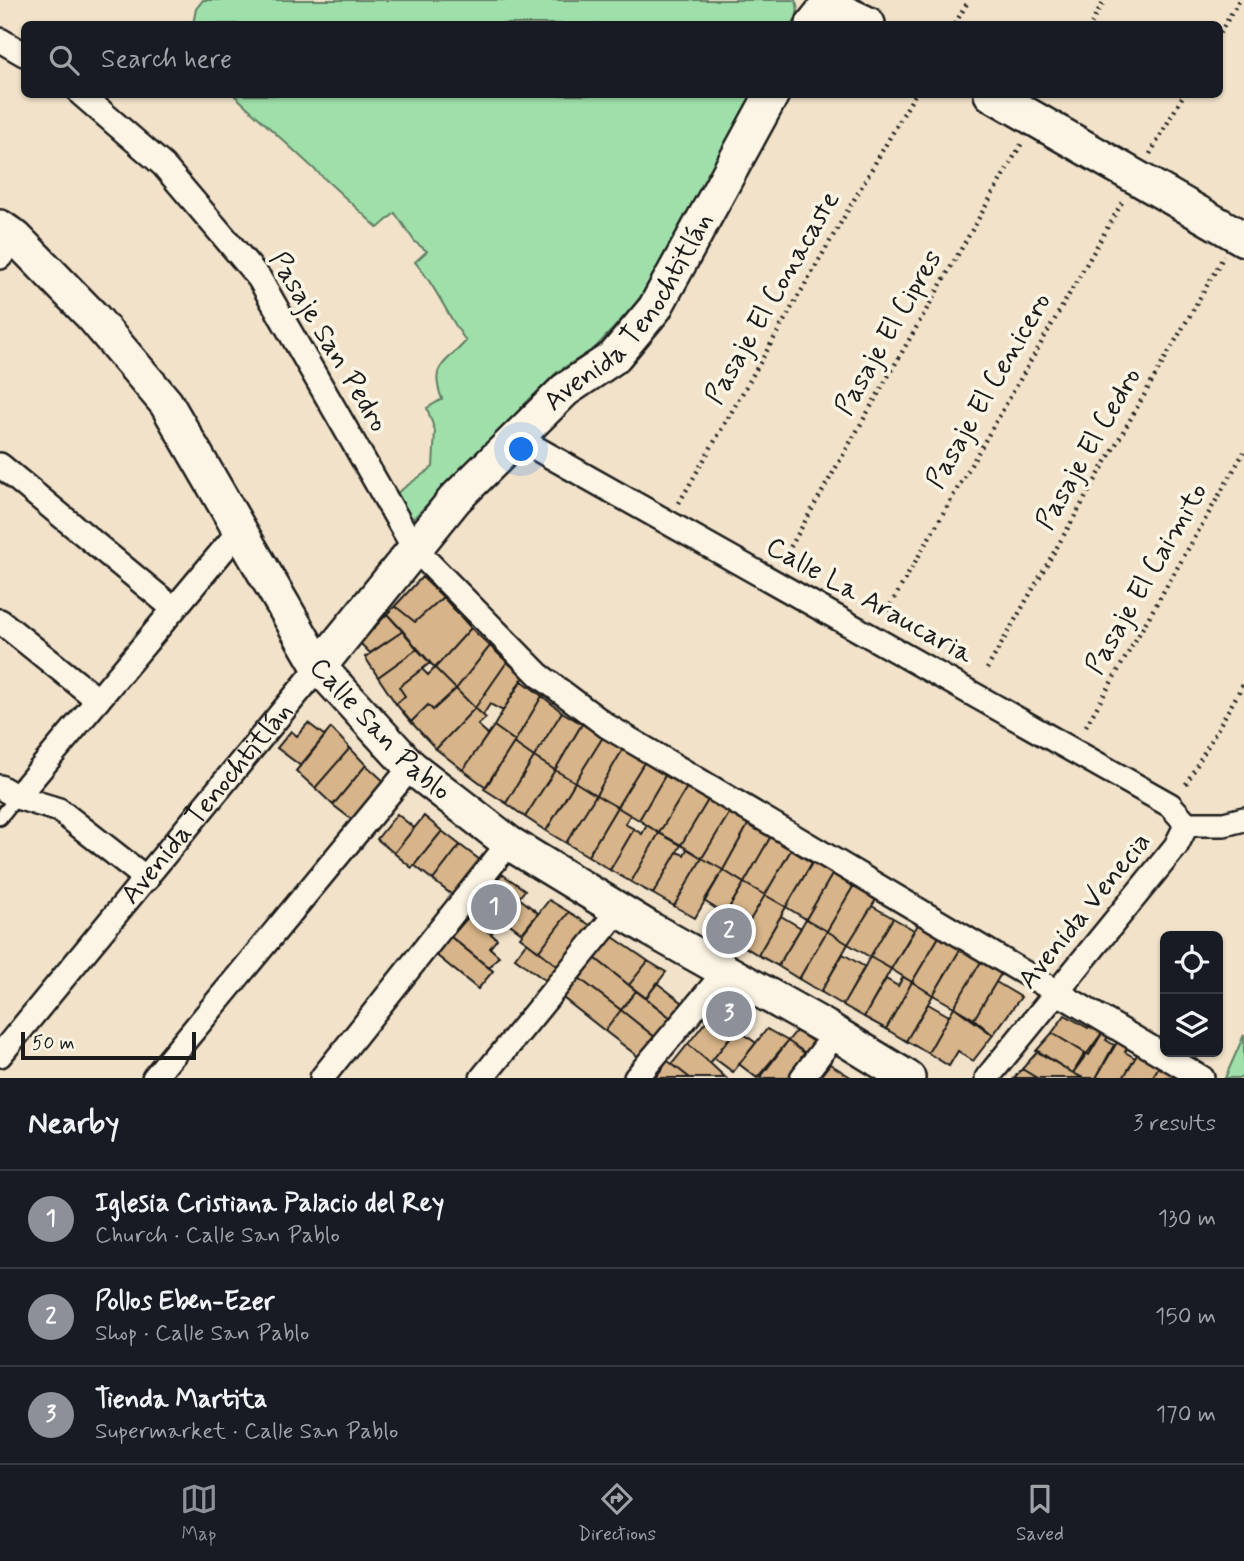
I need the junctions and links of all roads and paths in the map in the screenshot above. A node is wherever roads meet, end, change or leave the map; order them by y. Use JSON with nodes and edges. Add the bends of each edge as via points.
{"nodes":[{"id":1,"x":969,"y":0,"type":"edge"},
{"id":2,"x":1105,"y":0,"type":"edge"},
{"id":3,"x":1239,"y":0,"type":"edge"},
{"id":4,"x":957,"y":21,"type":"edge"},
{"id":5,"x":1093,"y":21,"type":"edge"},
{"id":6,"x":1223,"y":28,"type":"edge"},
{"id":7,"x":0,"y":40,"type":"edge"},
{"id":8,"x":21,"y":52,"type":"edge"},
{"id":9,"x":86,"y":98,"type":"edge"},
{"id":10,"x":770,"y":98,"type":"edge"},
{"id":11,"x":913,"y":98,"type":"edge"},
{"id":12,"x":998,"y":98,"type":"edge"},
{"id":13,"x":1182,"y":98,"type":"edge"},
{"id":14,"x":1027,"y":135,"type":"dead end"},
{"id":15,"x":1146,"y":161,"type":"dead end"},
{"id":16,"x":1128,"y":192,"type":"dead end"},
{"id":17,"x":5,"y":240,"type":"edge"},
{"id":18,"x":1236,"y":244,"type":"edge"},
{"id":19,"x":516,"y":437,"type":"junction"},
{"id":20,"x":1244,"y":452,"type":"edge"},
{"id":21,"x":0,"y":466,"type":"edge"},
{"id":22,"x":669,"y":523,"type":"junction"},
{"id":23,"x":240,"y":530,"type":"junction"},
{"id":24,"x":414,"y":548,"type":"junction"},
{"id":25,"x":787,"y":553,"type":"dead end"},
{"id":26,"x":174,"y":609,"type":"junction"},
{"id":27,"x":887,"y":611,"type":"dead end"},
{"id":28,"x":0,"y":621,"type":"edge"},
{"id":29,"x":318,"y":667,"type":"junction"},
{"id":30,"x":987,"y":668,"type":"dead end"},
{"id":31,"x":1244,"y":683,"type":"edge"},
{"id":32,"x":98,"y":700,"type":"junction"},
{"id":33,"x":1086,"y":726,"type":"dead end"},
{"id":34,"x":411,"y":768,"type":"junction"},
{"id":35,"x":1186,"y":784,"type":"dead end"},
{"id":36,"x":8,"y":792,"type":"edge"},
{"id":37,"x":0,"y":818,"type":"edge"},
{"id":38,"x":1244,"y":820,"type":"edge"},
{"id":39,"x":1187,"y":824,"type":"junction"},
{"id":40,"x":509,"y":843,"type":"junction"},
{"id":41,"x":147,"y":879,"type":"junction"},
{"id":42,"x":619,"y":910,"type":"junction"},
{"id":43,"x":724,"y":972,"type":"junction"},
{"id":44,"x":1057,"y":992,"type":"junction"},
{"id":45,"x":836,"y":1033,"type":"junction"},
{"id":46,"x":0,"y":1055,"type":"edge"},
{"id":47,"x":154,"y":1078,"type":"edge"},
{"id":48,"x":322,"y":1078,"type":"edge"},
{"id":49,"x":482,"y":1078,"type":"edge"},
{"id":50,"x":636,"y":1078,"type":"edge"},
{"id":51,"x":802,"y":1078,"type":"edge"},
{"id":52,"x":908,"y":1078,"type":"edge"},
{"id":53,"x":987,"y":1078,"type":"edge"},
{"id":54,"x":1202,"y":1078,"type":"edge"}],
"edges":[{"from":1,"to":4,"type":"path"},
{"from":2,"to":5,"type":"path"},
{"from":3,"to":6,"type":"path"},
{"from":7,"to":8,"type":"street"},
{"from":9,"to":24,"type":"street","name":"Pasaje San Pedro","via":[[163,165],[259,278]]},
{"from":10,"to":19,"type":"street","name":"Avenida Tenochtitlán","via":[[655,308],[614,357],[565,390]]},
{"from":11,"to":22,"type":"path","name":"Pasaje El Conacaste"},
{"from":12,"to":18,"type":"street"},
{"from":13,"to":15,"type":"path"},
{"from":14,"to":25,"type":"path","name":"Pasaje El Cipres"},
{"from":16,"to":27,"type":"path","name":"Pasaje El Cenicero"},
{"from":17,"to":23,"type":"street","name":"Calle San Pablo","via":[[93,317],[166,403]]},
{"from":18,"to":30,"type":"path","name":"Pasaje El Cedro"},
{"from":19,"to":22,"type":"street","name":"Calle La Araucaria"},
{"from":19,"to":24,"type":"street","name":"Avenida Tenochtitlán"},
{"from":20,"to":33,"type":"path","name":"Pasaje El Caimito"},
{"from":21,"to":26,"type":"street"},
{"from":22,"to":39,"type":"street","name":"Calle La Araucaria","via":[[1170,805]]},
{"from":23,"to":26,"type":"street"},
{"from":23,"to":29,"type":"street","name":"Calle San Pablo"},
{"from":24,"to":29,"type":"street","name":"Avenida Tenochtitlán"},
{"from":24,"to":44,"type":"street","name":"Pasaje San Pedro","via":[[539,675],[607,726]]},
{"from":26,"to":32,"type":"street"},
{"from":28,"to":32,"type":"street"},
{"from":29,"to":34,"type":"street","name":"Calle San Pablo"},
{"from":29,"to":41,"type":"street","name":"Avenida Tenochtitlán"},
{"from":31,"to":35,"type":"path"},
{"from":32,"to":36,"type":"street"},
{"from":34,"to":40,"type":"street","name":"Calle San Pablo"},
{"from":34,"to":47,"type":"street"},
{"from":36,"to":37,"type":"lane"},
{"from":36,"to":41,"type":"street","via":[[59,810]]},
{"from":38,"to":39,"type":"street","name":"Avenida Venecia"},
{"from":39,"to":44,"type":"street","name":"Avenida Venecia","via":[[1176,846]]},
{"from":40,"to":42,"type":"street","name":"Calle San Pablo"},
{"from":40,"to":48,"type":"street"},
{"from":41,"to":46,"type":"street","name":"Avenida Tenochtitlán"},
{"from":42,"to":43,"type":"street","name":"Calle San Pablo"},
{"from":42,"to":49,"type":"street"},
{"from":43,"to":45,"type":"street","name":"Calle San Pablo"},
{"from":43,"to":50,"type":"street"},
{"from":44,"to":53,"type":"street","name":"Avenida Venecia"},
{"from":44,"to":54,"type":"street","name":"Pasaje San Pedro"},
{"from":45,"to":51,"type":"street"},
{"from":45,"to":52,"type":"street","name":"Calle San Pablo"}]}
